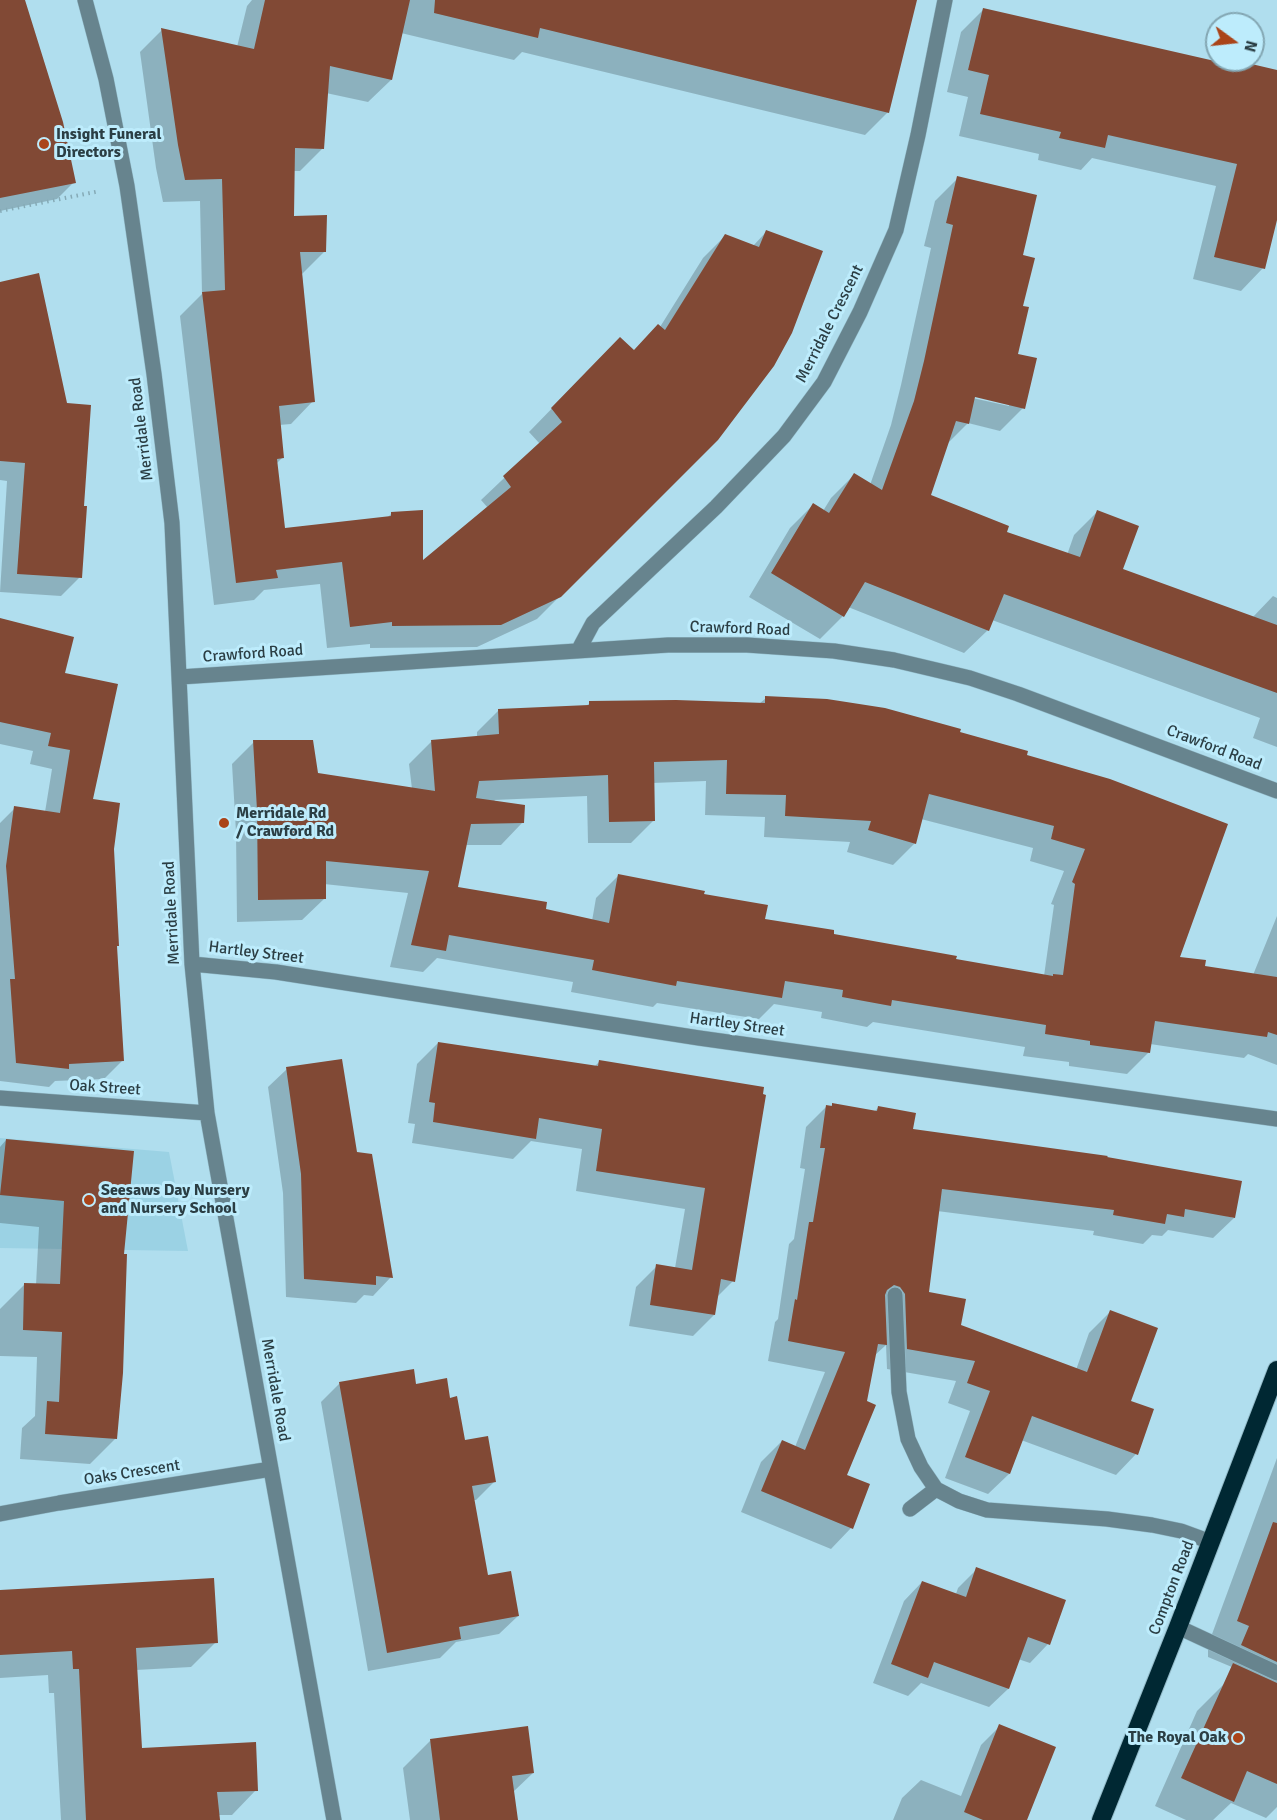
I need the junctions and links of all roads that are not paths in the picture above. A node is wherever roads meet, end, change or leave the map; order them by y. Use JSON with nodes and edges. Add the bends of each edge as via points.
{"nodes":[{"id":1,"x":85,"y":0,"type":"edge"},
{"id":2,"x":945,"y":0,"type":"edge"},
{"id":3,"x":578,"y":651,"type":"junction"},
{"id":4,"x":180,"y":677,"type":"junction"},
{"id":5,"x":1277,"y":791,"type":"edge"},
{"id":6,"x":192,"y":964,"type":"junction"},
{"id":7,"x":0,"y":1098,"type":"edge"},
{"id":8,"x":207,"y":1113,"type":"junction"},
{"id":9,"x":1277,"y":1119,"type":"edge"},
{"id":10,"x":895,"y":1295,"type":"dead end"},
{"id":11,"x":1277,"y":1370,"type":"edge"},
{"id":12,"x":271,"y":1469,"type":"junction"},
{"id":13,"x":936,"y":1489,"type":"junction"},
{"id":14,"x":910,"y":1509,"type":"dead end"},
{"id":15,"x":0,"y":1514,"type":"edge"},
{"id":16,"x":1211,"y":1542,"type":"junction"},
{"id":17,"x":1178,"y":1627,"type":"junction"},
{"id":18,"x":1277,"y":1673,"type":"edge"},
{"id":19,"x":334,"y":1820,"type":"edge"},
{"id":20,"x":1101,"y":1820,"type":"edge"}],
"edges":[{"from":1,"to":4,"type":"street","name":"Merridale Road","via":[[106,79],[127,186],[154,374],[172,523]]},
{"from":2,"to":3,"type":"street","name":"Merridale Crescent","via":[[896,230],[824,382],[784,436],[716,507],[593,623]]},
{"from":3,"to":4,"type":"street","name":"Crawford Road"},
{"from":3,"to":5,"type":"street","name":"Crawford Road","via":[[747,645],[894,660],[1018,694]]},
{"from":4,"to":6,"type":"street","name":"Merridale Road"},
{"from":6,"to":8,"type":"street","name":"Merridale Road"},
{"from":6,"to":9,"type":"street","name":"Hartley Street","via":[[276,972],[699,1038]]},
{"from":7,"to":8,"type":"street","name":"Oak Street"},
{"from":8,"to":12,"type":"street","name":"Merridale Road"},
{"from":10,"to":13,"type":"street","via":[[899,1392],[908,1439]]},
{"from":11,"to":16,"type":"highway","name":"Compton Road"},
{"from":12,"to":15,"type":"street","name":"Oaks Crescent"},
{"from":12,"to":19,"type":"street","name":"Merridale Road"},
{"from":13,"to":14,"type":"street"},
{"from":13,"to":16,"type":"street","via":[[987,1510],[1107,1519],[1181,1531]]},
{"from":16,"to":17,"type":"highway","name":"Compton Road"},
{"from":17,"to":18,"type":"street"},
{"from":17,"to":20,"type":"highway","name":"Compton Road"}]}
